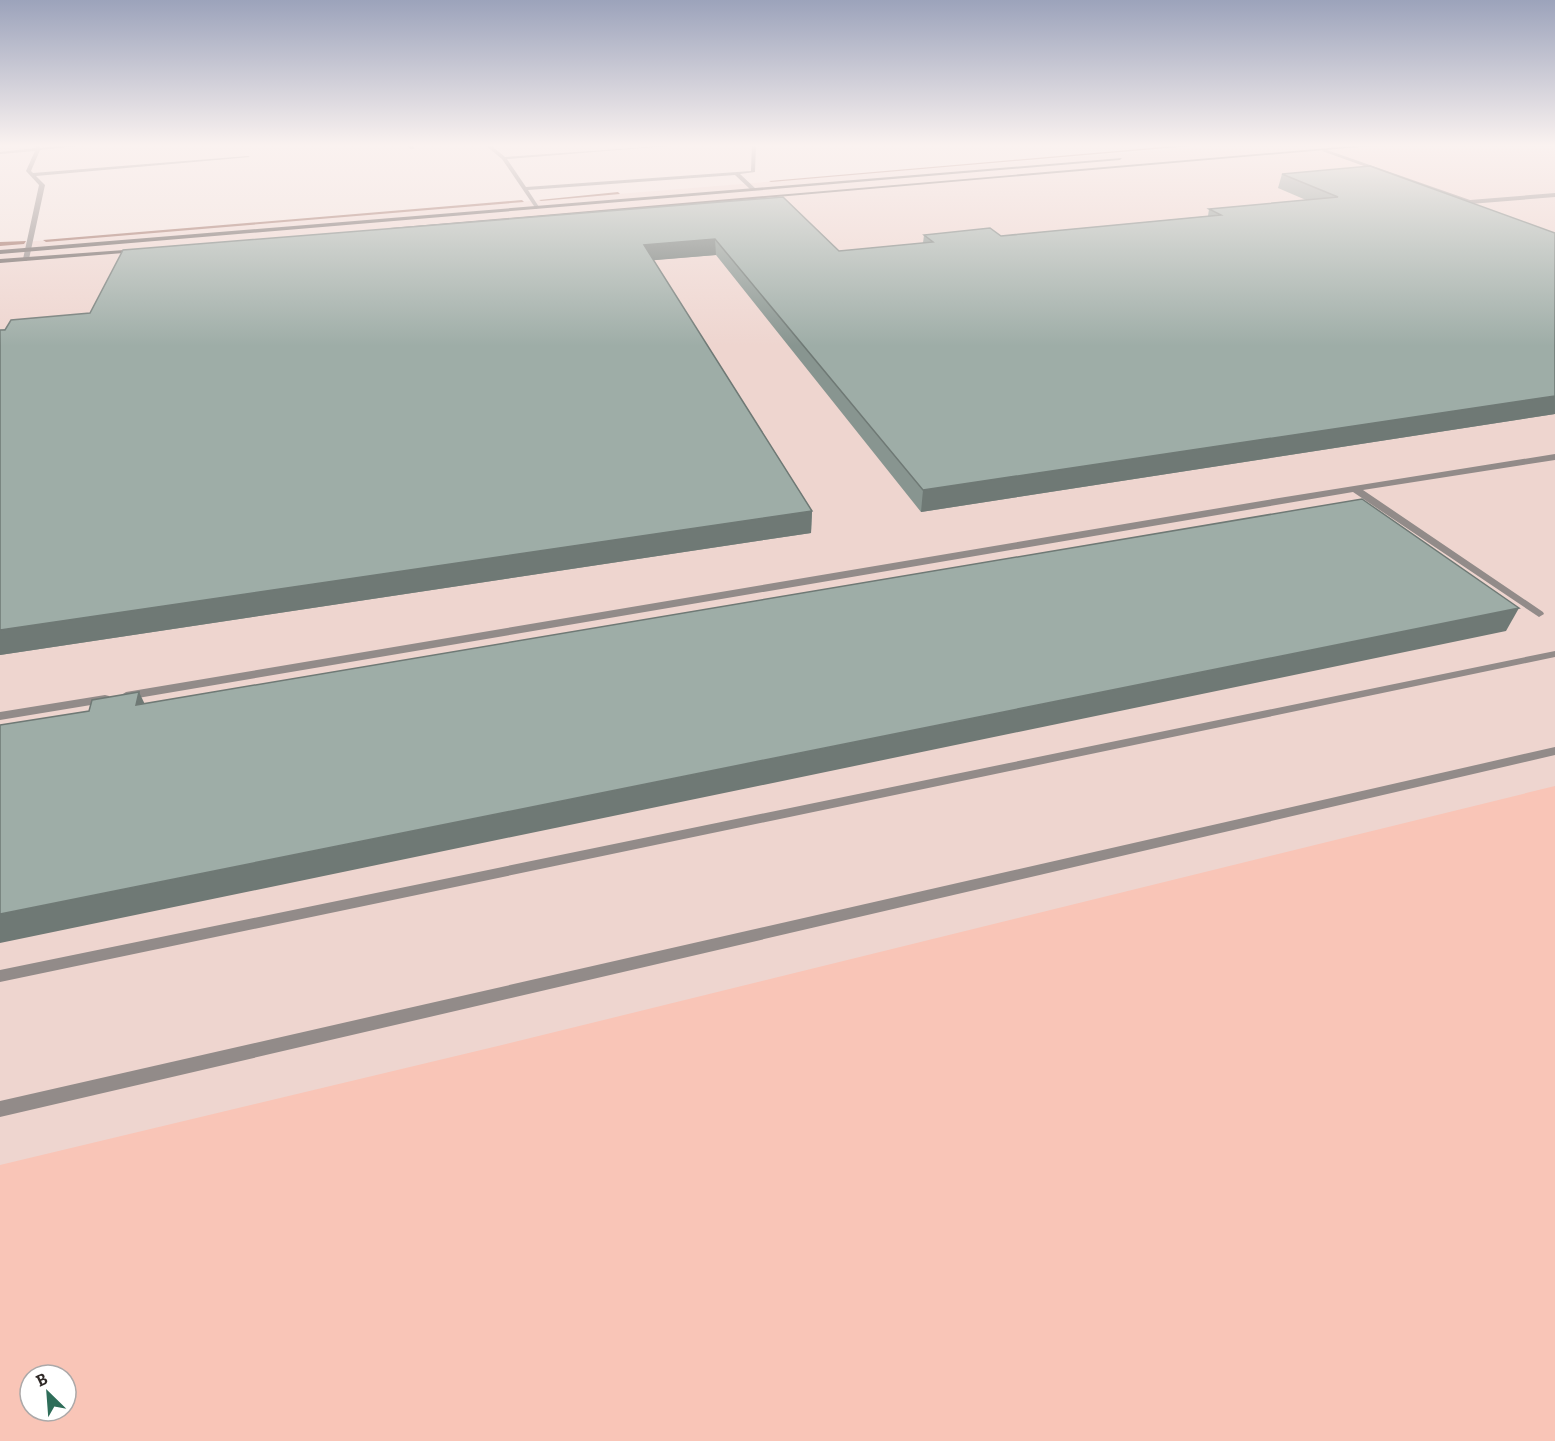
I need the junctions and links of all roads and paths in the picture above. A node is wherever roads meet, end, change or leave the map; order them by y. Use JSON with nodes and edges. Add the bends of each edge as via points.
{"nodes":[{"id":1,"x":37,"y":211,"type":"edge"},
{"id":2,"x":485,"y":211,"type":"edge"},
{"id":3,"x":591,"y":211,"type":"edge"},
{"id":4,"x":391,"y":228,"type":"edge"},
{"id":5,"x":30,"y":249,"type":"junction"},
{"id":6,"x":144,"y":249,"type":"edge"},
{"id":7,"x":0,"y":252,"type":"edge"},
{"id":8,"x":26,"y":259,"type":"junction"},
{"id":9,"x":0,"y":261,"type":"edge"},
{"id":10,"x":1555,"y":457,"type":"edge"},
{"id":11,"x":1355,"y":489,"type":"junction"},
{"id":12,"x":1539,"y":614,"type":"dead end"},
{"id":13,"x":1555,"y":654,"type":"edge"},
{"id":14,"x":0,"y":716,"type":"edge"},
{"id":15,"x":1555,"y":751,"type":"edge"},
{"id":16,"x":0,"y":976,"type":"edge"},
{"id":17,"x":0,"y":1109,"type":"edge"}],
"edges":[{"from":1,"to":5,"type":"street"},
{"from":2,"to":5,"type":"main road"},
{"from":3,"to":4,"type":"main road"},
{"from":5,"to":7,"type":"main road"},
{"from":5,"to":8,"type":"street"},
{"from":6,"to":8,"type":"main road"},
{"from":8,"to":9,"type":"main road"},
{"from":10,"to":11,"type":"street"},
{"from":11,"to":12,"type":"street"},
{"from":11,"to":14,"type":"street"},
{"from":13,"to":16,"type":"street"},
{"from":15,"to":17,"type":"street"}]}
